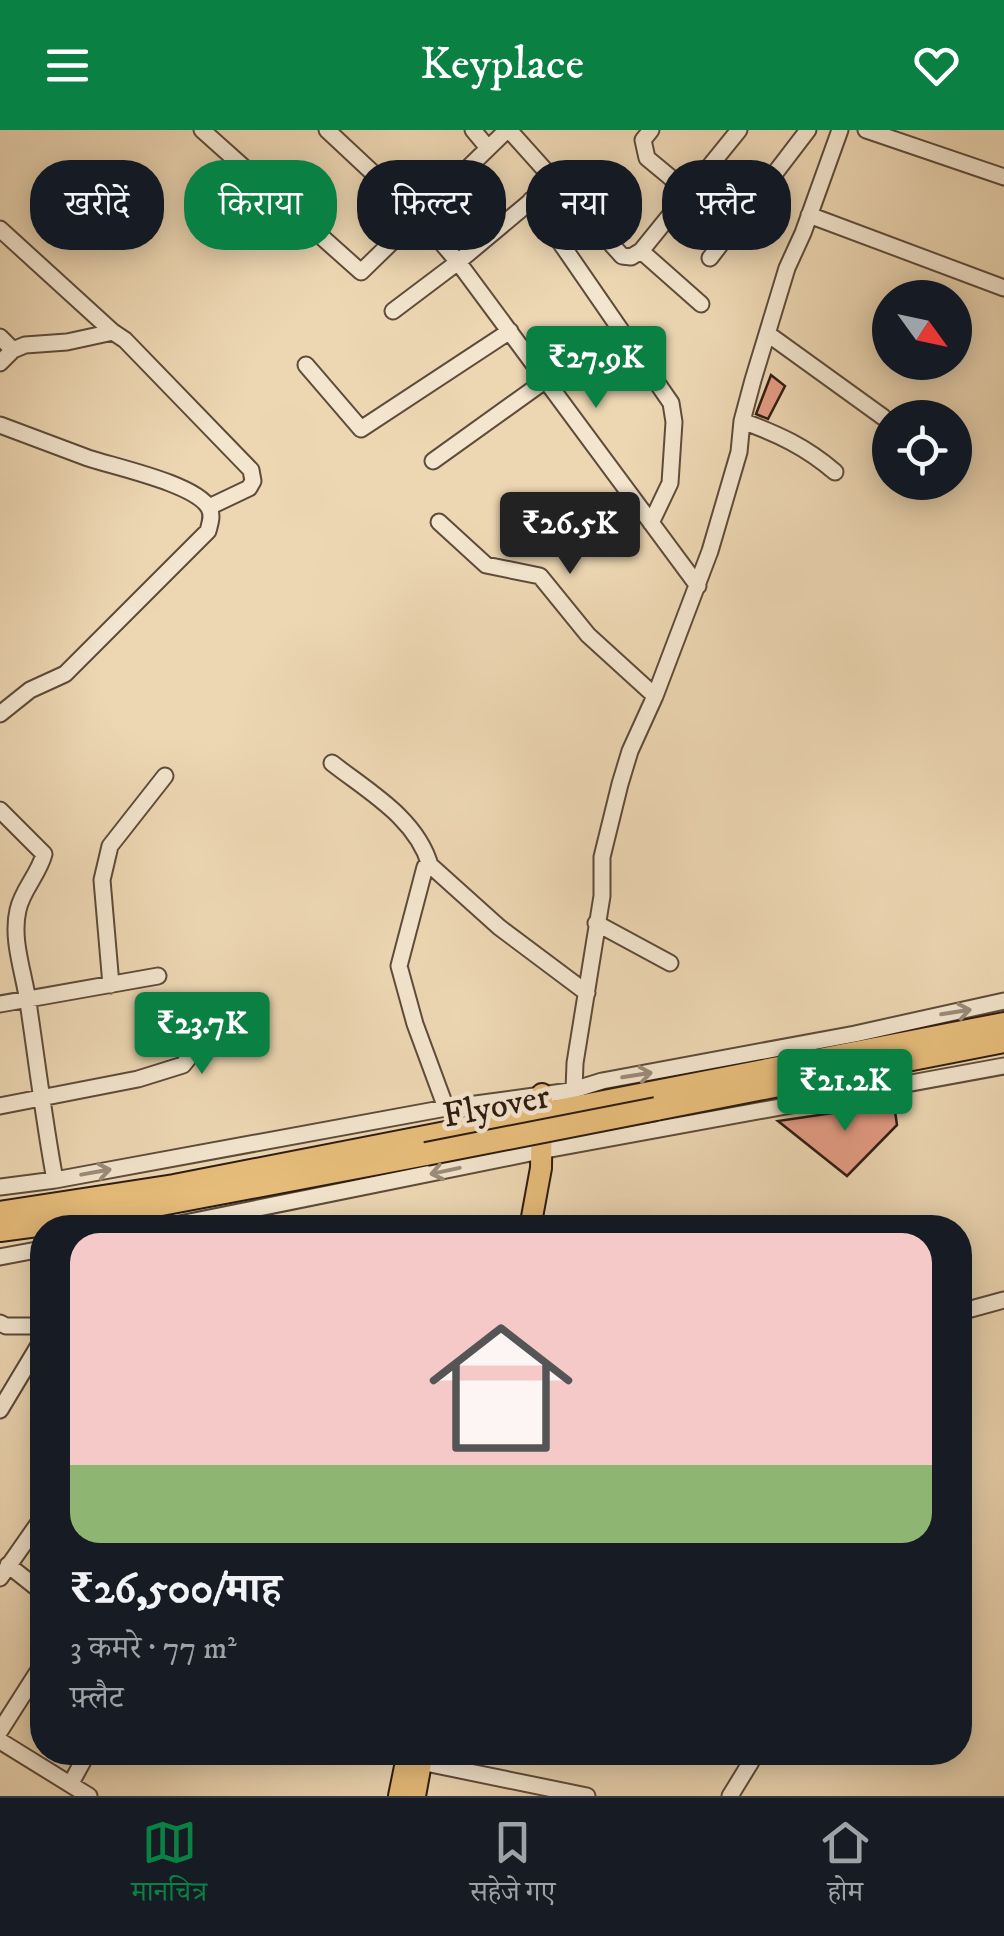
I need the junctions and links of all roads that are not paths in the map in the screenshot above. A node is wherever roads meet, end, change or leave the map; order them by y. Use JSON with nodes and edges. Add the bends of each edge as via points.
{"nodes":[{"id":1,"x":202,"y":130,"type":"edge"},
{"id":2,"x":328,"y":130,"type":"edge"},
{"id":3,"x":472,"y":130,"type":"edge"},
{"id":4,"x":508,"y":130,"type":"edge"},
{"id":5,"x":652,"y":130,"type":"edge"},
{"id":6,"x":739,"y":130,"type":"edge"},
{"id":7,"x":808,"y":130,"type":"edge"},
{"id":8,"x":866,"y":130,"type":"edge"},
{"id":9,"x":834,"y":132,"type":"edge"},
{"id":10,"x":488,"y":148,"type":"junction"},
{"id":11,"x":360,"y":160,"type":"edge"},
{"id":12,"x":476,"y":160,"type":"edge"},
{"id":13,"x":537,"y":160,"type":"edge"},
{"id":14,"x":714,"y":160,"type":"edge"},
{"id":15,"x":662,"y":170,"type":"edge"},
{"id":16,"x":1004,"y":177,"type":"edge"},
{"id":17,"x":526,"y":204,"type":"edge"},
{"id":18,"x":810,"y":215,"type":"junction"},
{"id":19,"x":662,"y":225,"type":"edge"},
{"id":20,"x":0,"y":229,"type":"edge"},
{"id":21,"x":384,"y":250,"type":"edge"},
{"id":22,"x":448,"y":250,"type":"edge"},
{"id":23,"x":566,"y":250,"type":"edge"},
{"id":24,"x":617,"y":250,"type":"edge"},
{"id":25,"x":641,"y":251,"type":"junction"},
{"id":26,"x":710,"y":258,"type":"dead end"},
{"id":27,"x":458,"y":262,"type":"junction"},
{"id":28,"x":1004,"y":288,"type":"edge"},
{"id":29,"x":701,"y":304,"type":"dead end"},
{"id":30,"x":392,"y":311,"type":"dead end"},
{"id":31,"x":113,"y":332,"type":"junction"},
{"id":32,"x":510,"y":332,"type":"junction"},
{"id":33,"x":768,"y":334,"type":"junction"},
{"id":34,"x":0,"y":337,"type":"edge"},
{"id":35,"x":13,"y":350,"type":"junction"},
{"id":36,"x":0,"y":363,"type":"edge"},
{"id":37,"x":306,"y":365,"type":"dead end"},
{"id":38,"x":546,"y":380,"type":"junction"},
{"id":39,"x":872,"y":408,"type":"edge"},
{"id":40,"x":742,"y":421,"type":"junction"},
{"id":41,"x":0,"y":425,"type":"edge"},
{"id":42,"x":433,"y":461,"type":"dead end"},
{"id":43,"x":835,"y":472,"type":"dead end"},
{"id":44,"x":209,"y":507,"type":"junction"},
{"id":45,"x":438,"y":522,"type":"dead end"},
{"id":46,"x":651,"y":522,"type":"junction"},
{"id":47,"x":698,"y":586,"type":"junction"},
{"id":48,"x":655,"y":696,"type":"junction"},
{"id":49,"x":0,"y":714,"type":"edge"},
{"id":50,"x":332,"y":763,"type":"dead end"},
{"id":51,"x":165,"y":776,"type":"dead end"},
{"id":52,"x":0,"y":810,"type":"edge"},
{"id":53,"x":430,"y":865,"type":"junction"},
{"id":54,"x":0,"y":918,"type":"edge"},
{"id":55,"x":596,"y":922,"type":"junction"},
{"id":56,"x":16,"y":927,"type":"junction"},
{"id":57,"x":670,"y":962,"type":"dead end"},
{"id":58,"x":158,"y":976,"type":"dead end"},
{"id":59,"x":110,"y":985,"type":"junction"},
{"id":60,"x":587,"y":992,"type":"junction"},
{"id":61,"x":28,"y":1000,"type":"junction"},
{"id":62,"x":1004,"y":1001,"type":"edge"},
{"id":63,"x":0,"y":1004,"type":"edge"},
{"id":64,"x":222,"y":1014,"type":"dead end"},
{"id":65,"x":1004,"y":1024,"type":"edge"},
{"id":66,"x":1004,"y":1042,"type":"edge"},
{"id":67,"x":1004,"y":1066,"type":"edge"},
{"id":68,"x":574,"y":1090,"type":"junction"},
{"id":69,"x":39,"y":1099,"type":"junction"},
{"id":70,"x":542,"y":1104,"type":"junction"},
{"id":71,"x":0,"y":1106,"type":"edge"},
{"id":72,"x":446,"y":1108,"type":"junction"},
{"id":73,"x":540,"y":1151,"type":"junction"},
{"id":74,"x":56,"y":1180,"type":"junction"},
{"id":75,"x":0,"y":1187,"type":"edge"},
{"id":76,"x":257,"y":1210,"type":"junction"},
{"id":77,"x":0,"y":1213,"type":"edge"},
{"id":78,"x":103,"y":1215,"type":"edge"},
{"id":79,"x":230,"y":1215,"type":"edge"},
{"id":80,"x":255,"y":1215,"type":"edge"},
{"id":81,"x":520,"y":1215,"type":"edge"},
{"id":82,"x":532,"y":1215,"type":"edge"},
{"id":83,"x":30,"y":1226,"type":"edge"},
{"id":84,"x":0,"y":1230,"type":"edge"},
{"id":85,"x":30,"y":1251,"type":"edge"},
{"id":86,"x":0,"y":1257,"type":"edge"},
{"id":87,"x":1004,"y":1300,"type":"edge"},
{"id":88,"x":972,"y":1309,"type":"edge"},
{"id":89,"x":0,"y":1323,"type":"edge"},
{"id":90,"x":30,"y":1326,"type":"edge"},
{"id":91,"x":30,"y":1360,"type":"edge"},
{"id":92,"x":0,"y":1410,"type":"edge"},
{"id":93,"x":30,"y":1535,"type":"edge"},
{"id":94,"x":4,"y":1572,"type":"edge"},
{"id":95,"x":30,"y":1586,"type":"edge"},
{"id":96,"x":30,"y":1684,"type":"edge"},
{"id":97,"x":0,"y":1731,"type":"edge"},
{"id":98,"x":0,"y":1741,"type":"edge"},
{"id":99,"x":30,"y":1759,"type":"edge"},
{"id":100,"x":40,"y":1765,"type":"edge"},
{"id":101,"x":80,"y":1765,"type":"edge"},
{"id":102,"x":411,"y":1765,"type":"edge"},
{"id":103,"x":415,"y":1765,"type":"edge"},
{"id":104,"x":454,"y":1765,"type":"edge"},
{"id":105,"x":749,"y":1765,"type":"edge"},
{"id":106,"x":70,"y":1783,"type":"junction"},
{"id":107,"x":90,"y":1796,"type":"edge"},
{"id":108,"x":399,"y":1796,"type":"edge"},
{"id":109,"x":415,"y":1796,"type":"edge"},
{"id":110,"x":587,"y":1796,"type":"edge"},
{"id":111,"x":730,"y":1796,"type":"edge"}],
"edges":[{"from":1,"to":21,"type":"street","via":[[362,272]]},
{"from":2,"to":11,"type":"street"},
{"from":3,"to":10,"type":"street"},
{"from":4,"to":10,"type":"street"},
{"from":4,"to":13,"type":"street"},
{"from":5,"to":15,"type":"street","via":[[642,140],[647,158]]},
{"from":6,"to":14,"type":"street"},
{"from":7,"to":26,"type":"street"},
{"from":8,"to":16,"type":"street"},
{"from":9,"to":18,"type":"street"},
{"from":10,"to":12,"type":"street"},
{"from":17,"to":27,"type":"street"},
{"from":18,"to":28,"type":"street"},
{"from":18,"to":33,"type":"street"},
{"from":19,"to":25,"type":"street"},
{"from":20,"to":31,"type":"street"},
{"from":22,"to":27,"type":"street"},
{"from":23,"to":46,"type":"street","via":[[672,403],[670,483]]},
{"from":24,"to":25,"type":"street","via":[[632,257]]},
{"from":25,"to":29,"type":"street"},
{"from":27,"to":30,"type":"street"},
{"from":27,"to":32,"type":"street"},
{"from":31,"to":35,"type":"street"},
{"from":31,"to":44,"type":"street","via":[[251,470],[249,488]]},
{"from":32,"to":37,"type":"street","via":[[361,429]]},
{"from":32,"to":38,"type":"street"},
{"from":33,"to":39,"type":"street"},
{"from":33,"to":40,"type":"street"},
{"from":34,"to":35,"type":"street"},
{"from":35,"to":36,"type":"street"},
{"from":38,"to":42,"type":"street"},
{"from":38,"to":46,"type":"street"},
{"from":40,"to":43,"type":"street","via":[[782,435]]},
{"from":40,"to":47,"type":"street"},
{"from":41,"to":44,"type":"street","via":[[154,476]]},
{"from":44,"to":49,"type":"street","via":[[208,531],[65,674]]},
{"from":45,"to":48,"type":"street","via":[[486,565],[540,576],[588,635]]},
{"from":46,"to":47,"type":"street"},
{"from":47,"to":48,"type":"street"},
{"from":48,"to":55,"type":"street","via":[[620,784],[602,857]]},
{"from":50,"to":53,"type":"street","via":[[407,822]]},
{"from":51,"to":59,"type":"street","via":[[110,846],[102,880]]},
{"from":52,"to":56,"type":"street","via":[[44,854],[18,907]]},
{"from":53,"to":60,"type":"street"},
{"from":53,"to":72,"type":"street","via":[[421,876],[399,966]]},
{"from":54,"to":56,"type":"street"},
{"from":55,"to":57,"type":"street"},
{"from":55,"to":60,"type":"street"},
{"from":56,"to":61,"type":"street"},
{"from":58,"to":59,"type":"street"},
{"from":59,"to":61,"type":"street"},
{"from":60,"to":68,"type":"street"},
{"from":61,"to":63,"type":"street"},
{"from":61,"to":69,"type":"street"},
{"from":68,"to":62,"type":"street","one_way":true},
{"from":64,"to":69,"type":"street","via":[[182,1065]]},
{"from":65,"to":70,"type":"highway"},
{"from":66,"to":78,"type":"highway","name":"Flyover","bridge":true},
{"from":67,"to":73,"type":"street"},
{"from":68,"to":70,"type":"street"},
{"from":69,"to":71,"type":"street"},
{"from":69,"to":74,"type":"street"},
{"from":70,"to":72,"type":"street"},
{"from":70,"to":73,"type":"main road"},
{"from":70,"to":77,"type":"highway","via":[[174,1186]]},
{"from":74,"to":72,"type":"street","one_way":true},
{"from":73,"to":76,"type":"street","one_way":true},
{"from":73,"to":81,"type":"main road","via":[[528,1167]]},
{"from":73,"to":82,"type":"main road"},
{"from":74,"to":75,"type":"street"},
{"from":76,"to":79,"type":"street"},
{"from":76,"to":80,"type":"street"},
{"from":83,"to":84,"type":"highway","name":"Flyover","bridge":true},
{"from":85,"to":86,"type":"street"},
{"from":87,"to":88,"type":"street"},
{"from":89,"to":90,"type":"street"},
{"from":91,"to":92,"type":"street"},
{"from":93,"to":94,"type":"street"},
{"from":94,"to":95,"type":"street"},
{"from":96,"to":97,"type":"street"},
{"from":98,"to":99,"type":"street"},
{"from":100,"to":106,"type":"street"},
{"from":101,"to":106,"type":"street"},
{"from":102,"to":108,"type":"main road"},
{"from":103,"to":109,"type":"main road"},
{"from":104,"to":110,"type":"street"},
{"from":105,"to":111,"type":"street"},
{"from":106,"to":107,"type":"street"}]}
